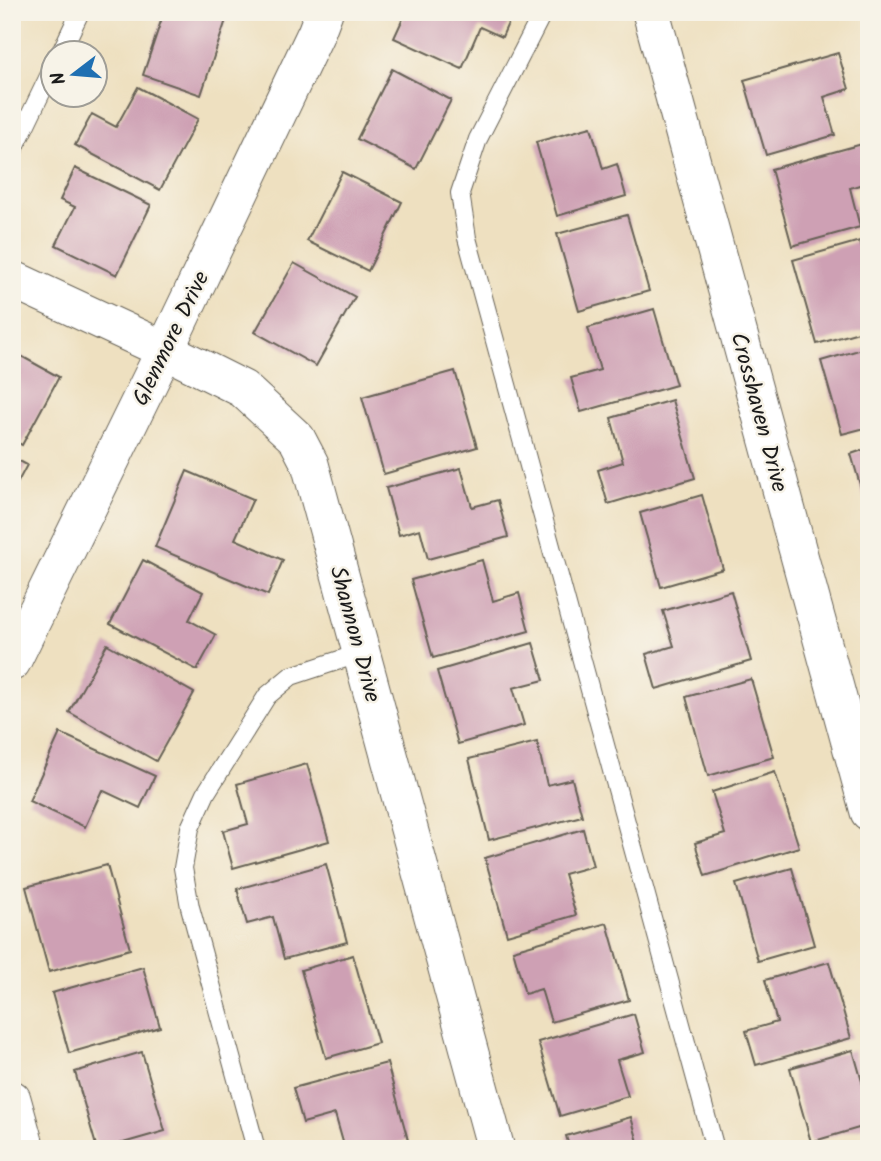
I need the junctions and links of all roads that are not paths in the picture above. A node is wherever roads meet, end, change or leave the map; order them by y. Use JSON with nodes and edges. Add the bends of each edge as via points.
{"nodes":[{"id":1,"x":80,"y":12,"type":"edge"},
{"id":2,"x":324,"y":12,"type":"edge"},
{"id":3,"x":543,"y":12,"type":"edge"},
{"id":4,"x":651,"y":12,"type":"edge"},
{"id":5,"x":68,"y":38,"type":"edge"},
{"id":6,"x":38,"y":99,"type":"edge"},
{"id":7,"x":12,"y":153,"type":"edge"},
{"id":8,"x":12,"y":279,"type":"edge"},
{"id":9,"x":165,"y":350,"type":"junction"},
{"id":10,"x":362,"y":653,"type":"junction"},
{"id":11,"x":12,"y":662,"type":"edge"},
{"id":12,"x":869,"y":812,"type":"edge"},
{"id":13,"x":12,"y":1099,"type":"edge"},
{"id":14,"x":26,"y":1149,"type":"edge"},
{"id":15,"x":256,"y":1149,"type":"edge"},
{"id":16,"x":496,"y":1149,"type":"edge"},
{"id":17,"x":715,"y":1149,"type":"edge"}],
"edges":[{"from":1,"to":5,"type":"lane"},
{"from":2,"to":9,"type":"street","name":"Glenmore Drive"},
{"from":3,"to":17,"type":"lane","via":[[478,139],[460,193],[467,238]]},
{"from":4,"to":12,"type":"street","name":"Crosshaven Drive"},
{"from":6,"to":7,"type":"lane"},
{"from":8,"to":9,"type":"street","name":"Shannon Drive"},
{"from":9,"to":10,"type":"street","name":"Shannon Drive","via":[[243,389],[297,439],[310,464]]},
{"from":9,"to":11,"type":"street","name":"Glenmore Drive"},
{"from":10,"to":15,"type":"lane","via":[[291,676],[267,696],[206,793],[190,828],[183,868],[190,907]]},
{"from":10,"to":16,"type":"street","name":"Shannon Drive"},
{"from":13,"to":14,"type":"street"}]}
